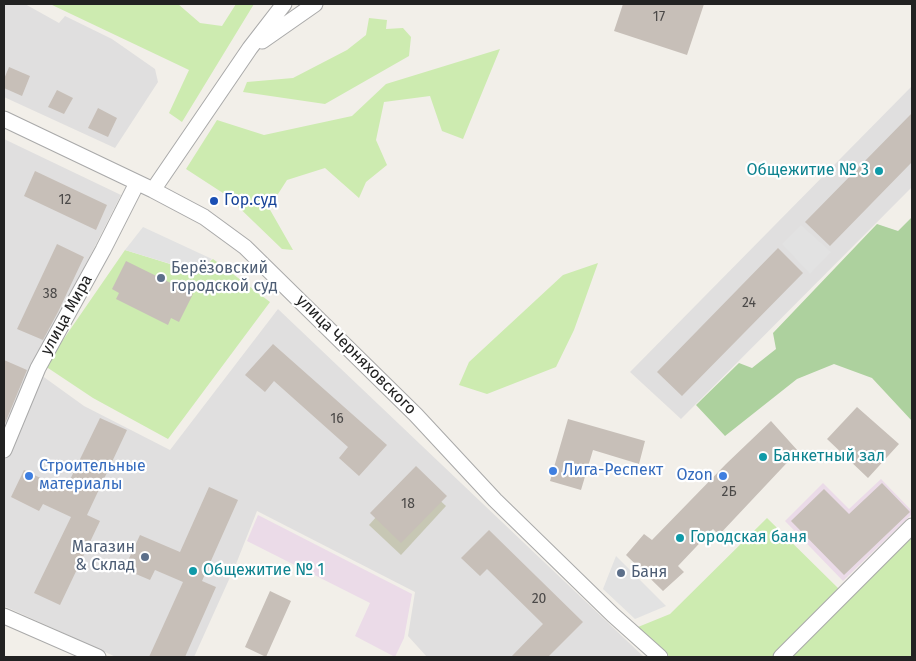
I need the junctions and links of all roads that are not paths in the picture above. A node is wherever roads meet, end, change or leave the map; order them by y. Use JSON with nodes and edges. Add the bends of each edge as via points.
{"nodes":[{"id":1,"x":284,"y":4,"type":"edge"},
{"id":2,"x":315,"y":4,"type":"edge"},
{"id":3,"x":250,"y":48,"type":"junction"},
{"id":4,"x":4,"y":119,"type":"edge"},
{"id":5,"x":137,"y":183,"type":"junction"},
{"id":6,"x":153,"y":190,"type":"junction"},
{"id":7,"x":4,"y":450,"type":"edge"},
{"id":8,"x":912,"y":526,"type":"edge"},
{"id":9,"x":4,"y":616,"type":"edge"},
{"id":10,"x":98,"y":657,"type":"edge"},
{"id":11,"x":660,"y":657,"type":"edge"},
{"id":12,"x":781,"y":657,"type":"edge"}],
"edges":[{"from":1,"to":3,"type":"street"},
{"from":2,"to":3,"type":"street"},
{"from":3,"to":6,"type":"street"},
{"from":4,"to":5,"type":"street","name":"улица Черняховского"},
{"from":5,"to":6,"type":"street","name":"улица Черняховского"},
{"from":5,"to":7,"type":"street","name":"улица Мира","via":[[38,368]]},
{"from":6,"to":11,"type":"street","name":"улица Черняховского","via":[[204,217],[245,247],[416,415],[495,500]]},
{"from":8,"to":12,"type":"street"},
{"from":9,"to":10,"type":"street"}]}
